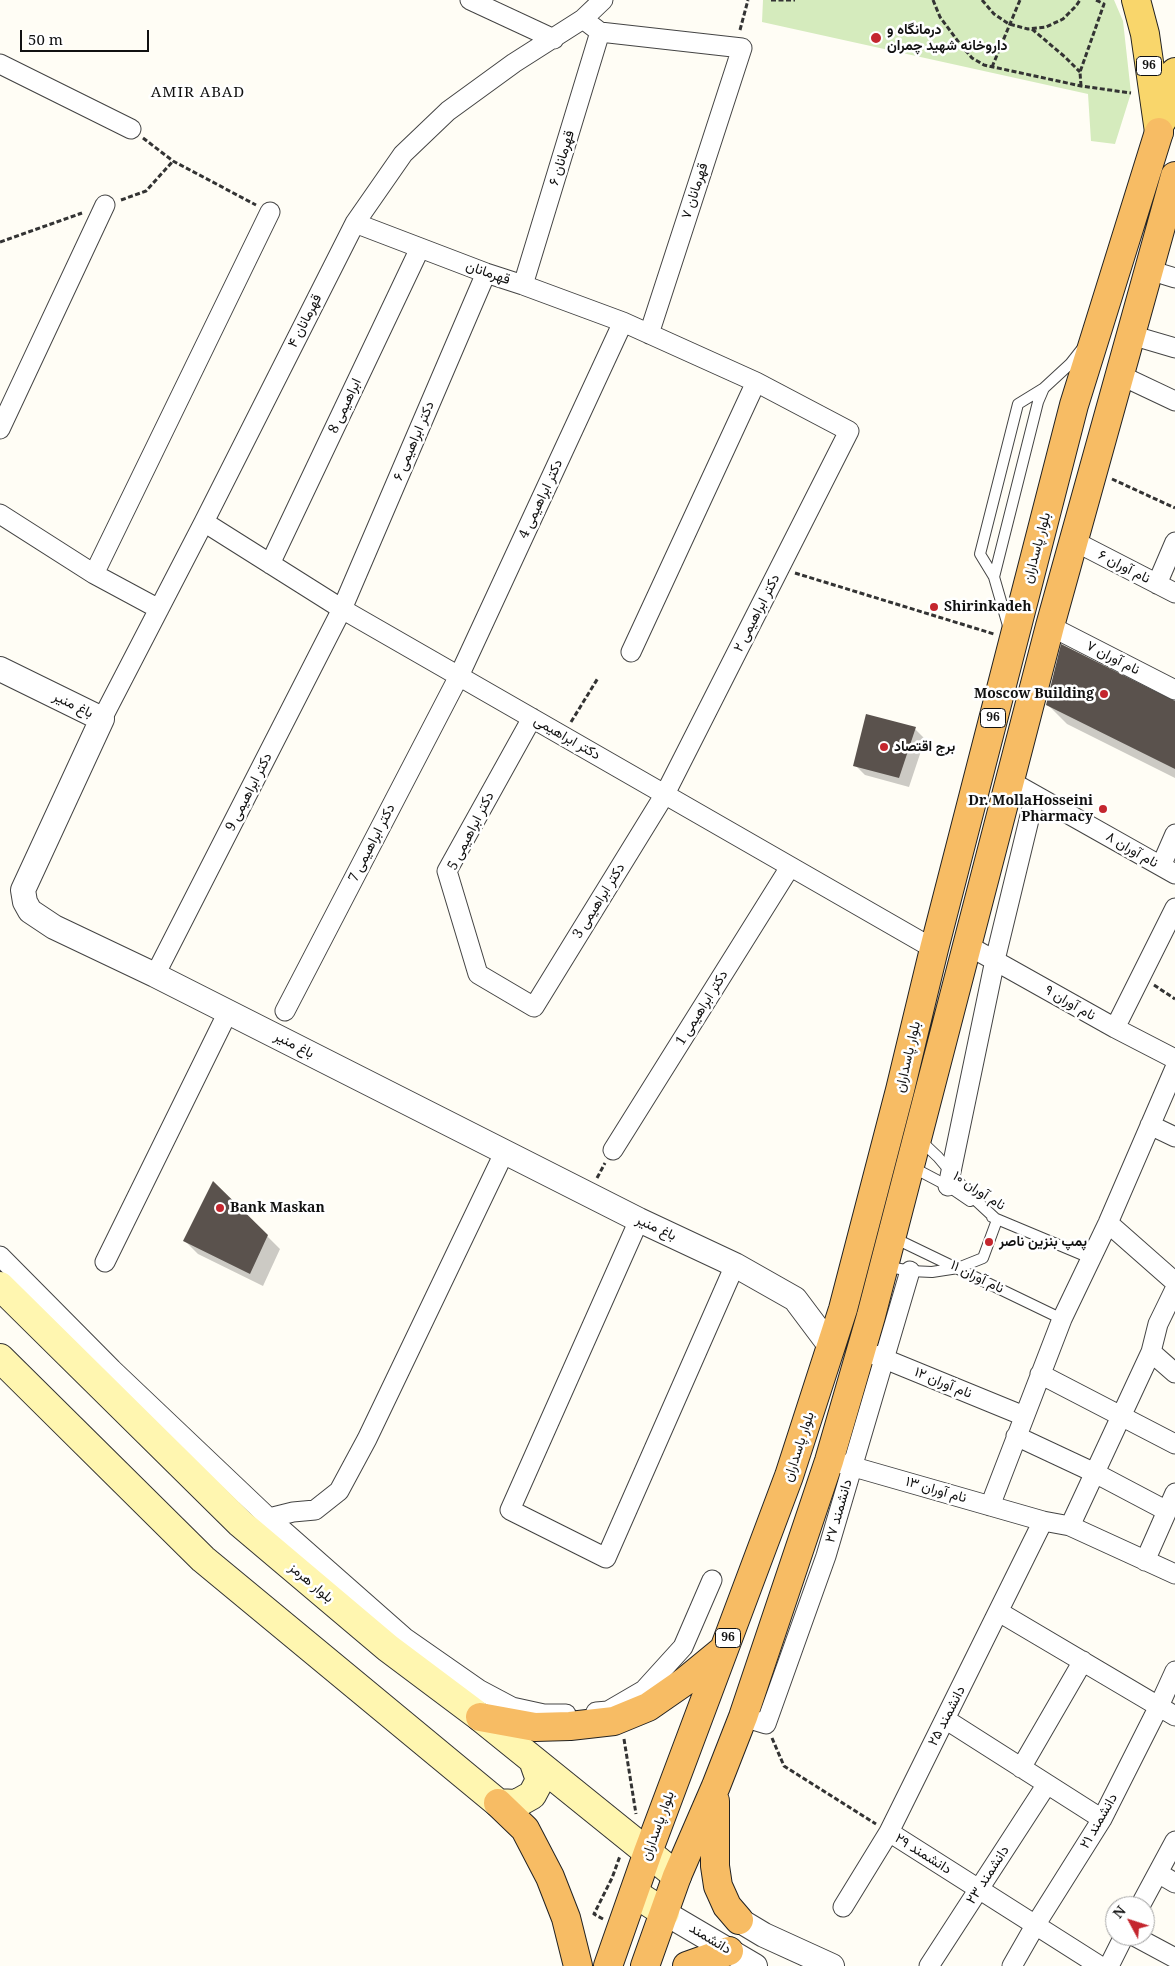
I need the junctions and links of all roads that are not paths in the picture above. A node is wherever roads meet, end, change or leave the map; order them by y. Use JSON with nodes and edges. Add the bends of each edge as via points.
{"nodes":[{"id":1,"x":470,"y":0,"type":"edge"},
{"id":2,"x":603,"y":0,"type":"edge"},
{"id":3,"x":1136,"y":0,"type":"edge"},
{"id":4,"x":583,"y":19,"type":"junction"},
{"id":5,"x":600,"y":32,"type":"junction"},
{"id":6,"x":554,"y":39,"type":"junction"},
{"id":7,"x":0,"y":64,"type":"edge"},
{"id":8,"x":1175,"y":72,"type":"edge"},
{"id":9,"x":131,"y":129,"type":"road end"},
{"id":10,"x":1159,"y":132,"type":"junction"},
{"id":11,"x":1174,"y":185,"type":"edge"},
{"id":12,"x":105,"y":205,"type":"dead end"},
{"id":13,"x":270,"y":212,"type":"road end"},
{"id":14,"x":355,"y":223,"type":"junction"},
{"id":15,"x":420,"y":248,"type":"junction"},
{"id":16,"x":1149,"y":270,"type":"junction"},
{"id":17,"x":486,"y":273,"type":"junction"},
{"id":18,"x":1175,"y":278,"type":"edge"},
{"id":19,"x":523,"y":285,"type":"junction"},
{"id":20,"x":1104,"y":310,"type":"junction"},
{"id":21,"x":623,"y":322,"type":"junction"},
{"id":22,"x":649,"y":334,"type":"junction"},
{"id":23,"x":1131,"y":335,"type":"junction"},
{"id":24,"x":1175,"y":348,"type":"edge"},
{"id":25,"x":1120,"y":374,"type":"junction"},
{"id":26,"x":756,"y":382,"type":"junction"},
{"id":27,"x":1044,"y":388,"type":"junction"},
{"id":28,"x":1175,"y":401,"type":"edge"},
{"id":29,"x":0,"y":429,"type":"edge"},
{"id":30,"x":849,"y":432,"type":"joint"},
{"id":31,"x":0,"y":514,"type":"edge"},
{"id":32,"x":204,"y":522,"type":"junction"},
{"id":33,"x":1074,"y":541,"type":"junction"},
{"id":34,"x":1175,"y":542,"type":"edge"},
{"id":35,"x":270,"y":564,"type":"junction"},
{"id":36,"x":94,"y":574,"type":"junction"},
{"id":37,"x":994,"y":578,"type":"junction"},
{"id":38,"x":1157,"y":584,"type":"junction"},
{"id":39,"x":1175,"y":593,"type":"edge"},
{"id":40,"x":159,"y":609,"type":"junction"},
{"id":41,"x":342,"y":609,"type":"junction"},
{"id":42,"x":1050,"y":626,"type":"junction"},
{"id":43,"x":1013,"y":640,"type":"junction"},
{"id":44,"x":631,"y":652,"type":"dead end"},
{"id":45,"x":0,"y":669,"type":"edge"},
{"id":46,"x":460,"y":676,"type":"junction"},
{"id":47,"x":1175,"y":690,"type":"edge"},
{"id":48,"x":532,"y":718,"type":"junction"},
{"id":49,"x":102,"y":719,"type":"junction"},
{"id":50,"x":1010,"y":781,"type":"junction"},
{"id":51,"x":665,"y":794,"type":"junction"},
{"id":52,"x":1036,"y":795,"type":"junction"},
{"id":53,"x":1175,"y":834,"type":"edge"},
{"id":54,"x":790,"y":867,"type":"junction"},
{"id":55,"x":1168,"y":870,"type":"edge"},
{"id":56,"x":1175,"y":908,"type":"edge"},
{"id":57,"x":1170,"y":930,"type":"edge"},
{"id":58,"x":968,"y":945,"type":"junction"},
{"id":59,"x":934,"y":949,"type":"junction"},
{"id":60,"x":995,"y":960,"type":"junction"},
{"id":61,"x":155,"y":975,"type":"junction"},
{"id":62,"x":534,"y":1008,"type":"joint"},
{"id":63,"x":285,"y":1011,"type":"dead end"},
{"id":64,"x":228,"y":1012,"type":"junction"},
{"id":65,"x":1115,"y":1028,"type":"junction"},
{"id":66,"x":1175,"y":1059,"type":"edge"},
{"id":67,"x":1175,"y":1068,"type":"edge"},
{"id":68,"x":1150,"y":1125,"type":"junction"},
{"id":69,"x":1175,"y":1137,"type":"edge"},
{"id":70,"x":918,"y":1138,"type":"junction"},
{"id":71,"x":613,"y":1150,"type":"road end"},
{"id":72,"x":505,"y":1151,"type":"junction"},
{"id":73,"x":910,"y":1166,"type":"junction"},
{"id":74,"x":950,"y":1179,"type":"junction"},
{"id":75,"x":639,"y":1220,"type":"junction"},
{"id":76,"x":997,"y":1220,"type":"junction"},
{"id":77,"x":1108,"y":1223,"type":"junction"},
{"id":78,"x":892,"y":1236,"type":"junction"},
{"id":79,"x":0,"y":1256,"type":"edge"},
{"id":80,"x":1090,"y":1258,"type":"junction"},
{"id":81,"x":105,"y":1262,"type":"dead end"},
{"id":82,"x":735,"y":1265,"type":"junction"},
{"id":83,"x":958,"y":1268,"type":"junction"},
{"id":84,"x":897,"y":1269,"type":"junction"},
{"id":85,"x":1175,"y":1282,"type":"edge"},
{"id":86,"x":0,"y":1286,"type":"edge"},
{"id":87,"x":1175,"y":1289,"type":"edge"},
{"id":88,"x":1062,"y":1319,"type":"junction"},
{"id":89,"x":831,"y":1347,"type":"junction"},
{"id":90,"x":1151,"y":1352,"type":"junction"},
{"id":91,"x":873,"y":1355,"type":"junction"},
{"id":92,"x":0,"y":1358,"type":"edge"},
{"id":93,"x":1175,"y":1373,"type":"edge"},
{"id":94,"x":1040,"y":1374,"type":"junction"},
{"id":95,"x":1122,"y":1415,"type":"junction"},
{"id":96,"x":1024,"y":1416,"type":"junction"},
{"id":97,"x":1016,"y":1436,"type":"junction"},
{"id":98,"x":1175,"y":1444,"type":"edge"},
{"id":99,"x":841,"y":1463,"type":"junction"},
{"id":100,"x":1095,"y":1473,"type":"junction"},
{"id":101,"x":1175,"y":1493,"type":"edge"},
{"id":102,"x":990,"y":1506,"type":"junction"},
{"id":103,"x":1167,"y":1511,"type":"junction"},
{"id":104,"x":269,"y":1518,"type":"junction"},
{"id":105,"x":1043,"y":1521,"type":"junction"},
{"id":106,"x":1070,"y":1526,"type":"junction"},
{"id":107,"x":1146,"y":1561,"type":"junction"},
{"id":108,"x":1175,"y":1574,"type":"edge"},
{"id":109,"x":712,"y":1580,"type":"dead end"},
{"id":110,"x":999,"y":1612,"type":"junction"},
{"id":111,"x":724,"y":1649,"type":"junction"},
{"id":112,"x":1083,"y":1662,"type":"junction"},
{"id":113,"x":1175,"y":1671,"type":"edge"},
{"id":114,"x":1167,"y":1711,"type":"edge"},
{"id":115,"x":480,"y":1717,"type":"junction"},
{"id":116,"x":945,"y":1719,"type":"junction"},
{"id":117,"x":533,"y":1760,"type":"junction"},
{"id":118,"x":1021,"y":1768,"type":"junction"},
{"id":119,"x":1047,"y":1784,"type":"junction"},
{"id":120,"x":716,"y":1786,"type":"junction"},
{"id":121,"x":498,"y":1803,"type":"junction"},
{"id":122,"x":1102,"y":1819,"type":"junction"},
{"id":123,"x":889,"y":1832,"type":"junction"},
{"id":124,"x":1175,"y":1841,"type":"edge"},
{"id":125,"x":648,"y":1852,"type":"junction"},
{"id":126,"x":1158,"y":1873,"type":"junction"},
{"id":127,"x":677,"y":1876,"type":"junction"},
{"id":128,"x":1175,"y":1883,"type":"edge"},
{"id":129,"x":979,"y":1890,"type":"junction"},
{"id":130,"x":634,"y":1893,"type":"junction"},
{"id":131,"x":1145,"y":1896,"type":"edge"},
{"id":132,"x":843,"y":1907,"type":"dead end"},
{"id":133,"x":664,"y":1913,"type":"junction"},
{"id":134,"x":739,"y":1920,"type":"joint"},
{"id":135,"x":1036,"y":1924,"type":"junction"},
{"id":136,"x":1119,"y":1946,"type":"edge"},
{"id":137,"x":1153,"y":1946,"type":"edge"},
{"id":138,"x":729,"y":1951,"type":"junction"},
{"id":139,"x":1175,"y":1958,"type":"edge"},
{"id":140,"x":578,"y":1966,"type":"edge"},
{"id":141,"x":608,"y":1966,"type":"edge"},
{"id":142,"x":645,"y":1966,"type":"edge"},
{"id":143,"x":687,"y":1966,"type":"edge"},
{"id":144,"x":755,"y":1966,"type":"edge"},
{"id":145,"x":832,"y":1966,"type":"edge"},
{"id":146,"x":929,"y":1966,"type":"edge"},
{"id":147,"x":1012,"y":1966,"type":"edge"},
{"id":148,"x":1100,"y":1966,"type":"edge"},
{"id":149,"x":1109,"y":1966,"type":"edge"}],
"edges":[{"from":1,"to":6,"type":"street"},
{"from":2,"to":4,"type":"street","name":"قهرمانان ۴"},
{"from":3,"to":10,"type":"main road","number":"96","via":[[1145,34]]},
{"from":4,"to":5,"type":"street"},
{"from":4,"to":6,"type":"street","name":"قهرمانان ۴"},
{"from":5,"to":19,"type":"street","name":"قهرمانان ۶"},
{"from":5,"to":22,"type":"street","name":"قهرمانان ۷","via":[[739,48]]},
{"from":6,"to":14,"type":"street","name":"قهرمانان ۴","via":[[514,63],[448,111],[403,154]]},
{"from":7,"to":9,"type":"street"},
{"from":8,"to":10,"type":"main road"},
{"from":10,"to":20,"type":"highway","name":"بلوار پاسداران","number":"96"},
{"from":11,"to":16,"type":"highway","name":"بلوار پاسداران","number":"96"},
{"from":12,"to":29,"type":"street"},
{"from":13,"to":36,"type":"street"},
{"from":14,"to":15,"type":"street","name":"قهرمانان"},
{"from":14,"to":32,"type":"street","name":"قهرمانان ۴"},
{"from":15,"to":17,"type":"street","name":"قهرمانان"},
{"from":15,"to":35,"type":"street","name":"ابراهیمی 8"},
{"from":16,"to":18,"type":"street"},
{"from":16,"to":23,"type":"highway","name":"بلوار پاسداران","number":"96"},
{"from":17,"to":19,"type":"street","name":"قهرمانان"},
{"from":17,"to":41,"type":"street","name":"دکتر ابراهیمی ۶"},
{"from":19,"to":21,"type":"street","name":"قهرمانان"},
{"from":20,"to":27,"type":"lane","via":[[1084,346]]},
{"from":20,"to":43,"type":"highway","name":"بلوار پاسداران","number":"96","via":[[1074,405]]},
{"from":21,"to":22,"type":"street","name":"قهرمانان"},
{"from":21,"to":46,"type":"street","name":"دکتر ابراهیمی 4"},
{"from":22,"to":26,"type":"street","name":"قهرمانان"},
{"from":23,"to":24,"type":"street"},
{"from":23,"to":25,"type":"highway","name":"بلوار پاسداران","number":"96"},
{"from":25,"to":28,"type":"street"},
{"from":25,"to":33,"type":"highway","name":"بلوار پاسداران","number":"96"},
{"from":26,"to":30,"type":"street","name":"قهرمانان"},
{"from":26,"to":44,"type":"street"},
{"from":27,"to":37,"type":"lane"},
{"from":27,"to":37,"type":"lane","via":[[1018,404],[980,554]]},
{"from":30,"to":51,"type":"street","name":"دکتر ابراهیمی ۲"},
{"from":31,"to":36,"type":"street"},
{"from":32,"to":35,"type":"street","name":"دکتر ابراهیمی"},
{"from":32,"to":40,"type":"street","name":"قهرمانان ۴"},
{"from":33,"to":38,"type":"street","name":"نام آوران ۶"},
{"from":33,"to":42,"type":"highway","name":"بلوار پاسداران","number":"96"},
{"from":34,"to":38,"type":"street"},
{"from":35,"to":41,"type":"street","name":"دکتر ابراهیمی"},
{"from":36,"to":40,"type":"street"},
{"from":37,"to":43,"type":"lane"},
{"from":38,"to":39,"type":"street","name":"نام آوران ۶"},
{"from":40,"to":49,"type":"street","name":"قهرمانان ۴"},
{"from":41,"to":46,"type":"street","name":"دکتر ابراهیمی"},
{"from":41,"to":61,"type":"street","name":"دکتر ابراهیمی 9"},
{"from":42,"to":47,"type":"street","name":"نام آوران ۷"},
{"from":42,"to":50,"type":"highway","name":"بلوار پاسداران","number":"96"},
{"from":43,"to":59,"type":"highway","name":"بلوار پاسداران","number":"96"},
{"from":45,"to":49,"type":"street","name":"باغ منیر"},
{"from":46,"to":48,"type":"street","name":"دکتر ابراهیمی"},
{"from":46,"to":63,"type":"street","name":"دکتر ابراهیمی 7"},
{"from":48,"to":51,"type":"street","name":"دکتر ابراهیمی"},
{"from":48,"to":62,"type":"street","name":"دکتر ابراهیمی 5","via":[[447,871],[478,974]]},
{"from":49,"to":61,"type":"street","name":"باغ منیر","via":[[23,890],[25,902],[30,911],[54,927]]},
{"from":50,"to":52,"type":"street","name":"نام آوران ۸"},
{"from":50,"to":58,"type":"highway","name":"بلوار پاسداران","number":"96"},
{"from":51,"to":54,"type":"street","name":"دکتر ابراهیمی"},
{"from":51,"to":62,"type":"street","name":"دکتر ابراهیمی 3"},
{"from":52,"to":55,"type":"street","name":"نام آوران ۸"},
{"from":52,"to":60,"type":"street"},
{"from":53,"to":55,"type":"street"},
{"from":54,"to":59,"type":"street","name":"دکتر ابراهیمی"},
{"from":54,"to":71,"type":"street","name":"دکتر ابراهیمی 1"},
{"from":56,"to":57,"type":"street"},
{"from":57,"to":65,"type":"street","via":[[1141,976]]},
{"from":58,"to":60,"type":"street","name":"نام آوران ۹"},
{"from":58,"to":70,"type":"highway","name":"بلوار پاسداران","number":"96"},
{"from":59,"to":89,"type":"highway","name":"بلوار پاسداران","number":"96","via":[[868,1218]]},
{"from":60,"to":65,"type":"street","name":"نام آوران ۹"},
{"from":60,"to":74,"type":"street"},
{"from":61,"to":64,"type":"street","name":"باغ منیر"},
{"from":64,"to":72,"type":"street","name":"باغ منیر"},
{"from":64,"to":81,"type":"street"},
{"from":65,"to":66,"type":"street","name":"نام آوران ۹"},
{"from":67,"to":68,"type":"street"},
{"from":68,"to":69,"type":"street"},
{"from":68,"to":77,"type":"street"},
{"from":70,"to":73,"type":"highway","name":"بلوار پاسداران","number":"96"},
{"from":70,"to":74,"type":"lane"},
{"from":72,"to":75,"type":"street","name":"باغ منیر"},
{"from":72,"to":104,"type":"street","via":[[368,1440],[339,1491],[315,1510]]},
{"from":73,"to":74,"type":"lane","name":"نام آوران ۱۰"},
{"from":73,"to":78,"type":"highway","name":"بلوار پاسداران","number":"96"},
{"from":74,"to":76,"type":"lane","name":"نام آوران ۱۰"},
{"from":75,"to":82,"type":"street","name":"باغ منیر"},
{"from":75,"to":82,"type":"street","via":[[510,1510],[606,1558]]},
{"from":76,"to":80,"type":"lane","name":"نام آوران ۱۰"},
{"from":76,"to":83,"type":"lane","via":[[983,1258]]},
{"from":77,"to":80,"type":"street"},
{"from":77,"to":85,"type":"street"},
{"from":78,"to":83,"type":"lane","name":"نام آوران ۱۱"},
{"from":78,"to":84,"type":"highway","name":"بلوار پاسداران","number":"96"},
{"from":79,"to":104,"type":"street","via":[[112,1369]]},
{"from":80,"to":88,"type":"street"},
{"from":82,"to":89,"type":"street","name":"باغ منیر","via":[[795,1299]]},
{"from":83,"to":84,"type":"lane","via":[[932,1272]]},
{"from":83,"to":88,"type":"lane","name":"نام آوران ۱۱"},
{"from":84,"to":91,"type":"highway","name":"بلوار پاسداران","number":"96"},
{"from":86,"to":115,"type":"main road","name":"بلوار هرمز","via":[[240,1523],[388,1648]]},
{"from":87,"to":90,"type":"street","via":[[1158,1324]]},
{"from":88,"to":94,"type":"street"},
{"from":89,"to":111,"type":"highway","name":"بلوار پاسداران","number":"96","via":[[789,1476]]},
{"from":90,"to":93,"type":"street"},
{"from":90,"to":95,"type":"street"},
{"from":91,"to":96,"type":"street","name":"نام آوران ۱۲"},
{"from":91,"to":99,"type":"highway","name":"بلوار پاسداران","number":"96"},
{"from":92,"to":121,"type":"main road","via":[[204,1559]]},
{"from":94,"to":95,"type":"street"},
{"from":94,"to":96,"type":"street"},
{"from":95,"to":98,"type":"street"},
{"from":95,"to":100,"type":"street"},
{"from":96,"to":97,"type":"street"},
{"from":97,"to":100,"type":"street"},
{"from":97,"to":102,"type":"street"},
{"from":99,"to":102,"type":"street","name":"نام آوران ۱۳"},
{"from":99,"to":120,"type":"highway","name":"بلوار پاسداران","number":"96","via":[[755,1720]]},
{"from":100,"to":103,"type":"street"},
{"from":100,"to":106,"type":"street"},
{"from":101,"to":103,"type":"street"},
{"from":102,"to":105,"type":"street","name":"نام آوران ۱۳"},
{"from":103,"to":107,"type":"street"},
{"from":104,"to":109,"type":"street","via":[[404,1637],[480,1690],[512,1707],[544,1714],[608,1710],[644,1690],[683,1647]]},
{"from":105,"to":106,"type":"street","name":"نام آوران ۱۳"},
{"from":105,"to":110,"type":"street","name":"دانشمند ۲۵"},
{"from":106,"to":107,"type":"street","name":"نام آوران ۱۳"},
{"from":107,"to":108,"type":"street","name":"نام آوران ۱۳"},
{"from":110,"to":112,"type":"street"},
{"from":110,"to":116,"type":"street","name":"دانشمند ۲۵"},
{"from":111,"to":115,"type":"highway","via":[[648,1707],[614,1721],[535,1727]]},
{"from":111,"to":125,"type":"highway","name":"بلوار پاسداران","number":"96"},
{"from":112,"to":114,"type":"street"},
{"from":112,"to":118,"type":"street"},
{"from":113,"to":114,"type":"street","name":"دانشمند ۲۱"},
{"from":114,"to":122,"type":"street","name":"دانشمند ۲۱"},
{"from":115,"to":117,"type":"main road","name":"بلوار هرمز"},
{"from":116,"to":118,"type":"street"},
{"from":116,"to":123,"type":"street","name":"دانشمند ۲۵"},
{"from":117,"to":121,"type":"main road","via":[[540,1780],[532,1795],[516,1804]]},
{"from":117,"to":125,"type":"main road","name":"بلوار هرمز"},
{"from":118,"to":119,"type":"street"},
{"from":119,"to":122,"type":"street"},
{"from":119,"to":129,"type":"street","name":"دانشمند ۲۳"},
{"from":120,"to":127,"type":"highway","name":"بلوار پاسداران","number":"96"},
{"from":120,"to":134,"type":"highway","via":[[714,1850],[718,1886],[727,1906]]},
{"from":121,"to":140,"type":"highway","via":[[525,1829],[550,1877],[566,1918]]},
{"from":122,"to":135,"type":"street","name":"دانشمند ۲۱"},
{"from":123,"to":129,"type":"street","name":"دانشمند ۲۹"},
{"from":123,"to":132,"type":"street","name":"دانشمند ۲۵"},
{"from":124,"to":126,"type":"street"},
{"from":125,"to":127,"type":"main road","name":"بلوار هرمز"},
{"from":125,"to":130,"type":"highway","name":"بلوار پاسداران","number":"96"},
{"from":126,"to":128,"type":"street"},
{"from":126,"to":131,"type":"street"},
{"from":127,"to":133,"type":"highway","name":"بلوار پاسداران","number":"96"},
{"from":129,"to":135,"type":"street","name":"دانشمند ۲۹"},
{"from":129,"to":146,"type":"street","name":"دانشمند ۲۳"},
{"from":130,"to":133,"type":"main road"},
{"from":130,"to":141,"type":"highway","name":"بلوار پاسداران","number":"96"},
{"from":133,"to":138,"type":"street","name":"دانشمند"},
{"from":133,"to":142,"type":"highway","name":"بلوار پاسداران","number":"96"},
{"from":134,"to":145,"type":"street"},
{"from":135,"to":147,"type":"street","name":"دانشمند ۲۱"},
{"from":135,"to":148,"type":"street","name":"دانشمند ۲۹"},
{"from":136,"to":149,"type":"street"},
{"from":137,"to":139,"type":"street"},
{"from":138,"to":143,"type":"highway"},
{"from":138,"to":144,"type":"street","name":"دانشمند"}]}
